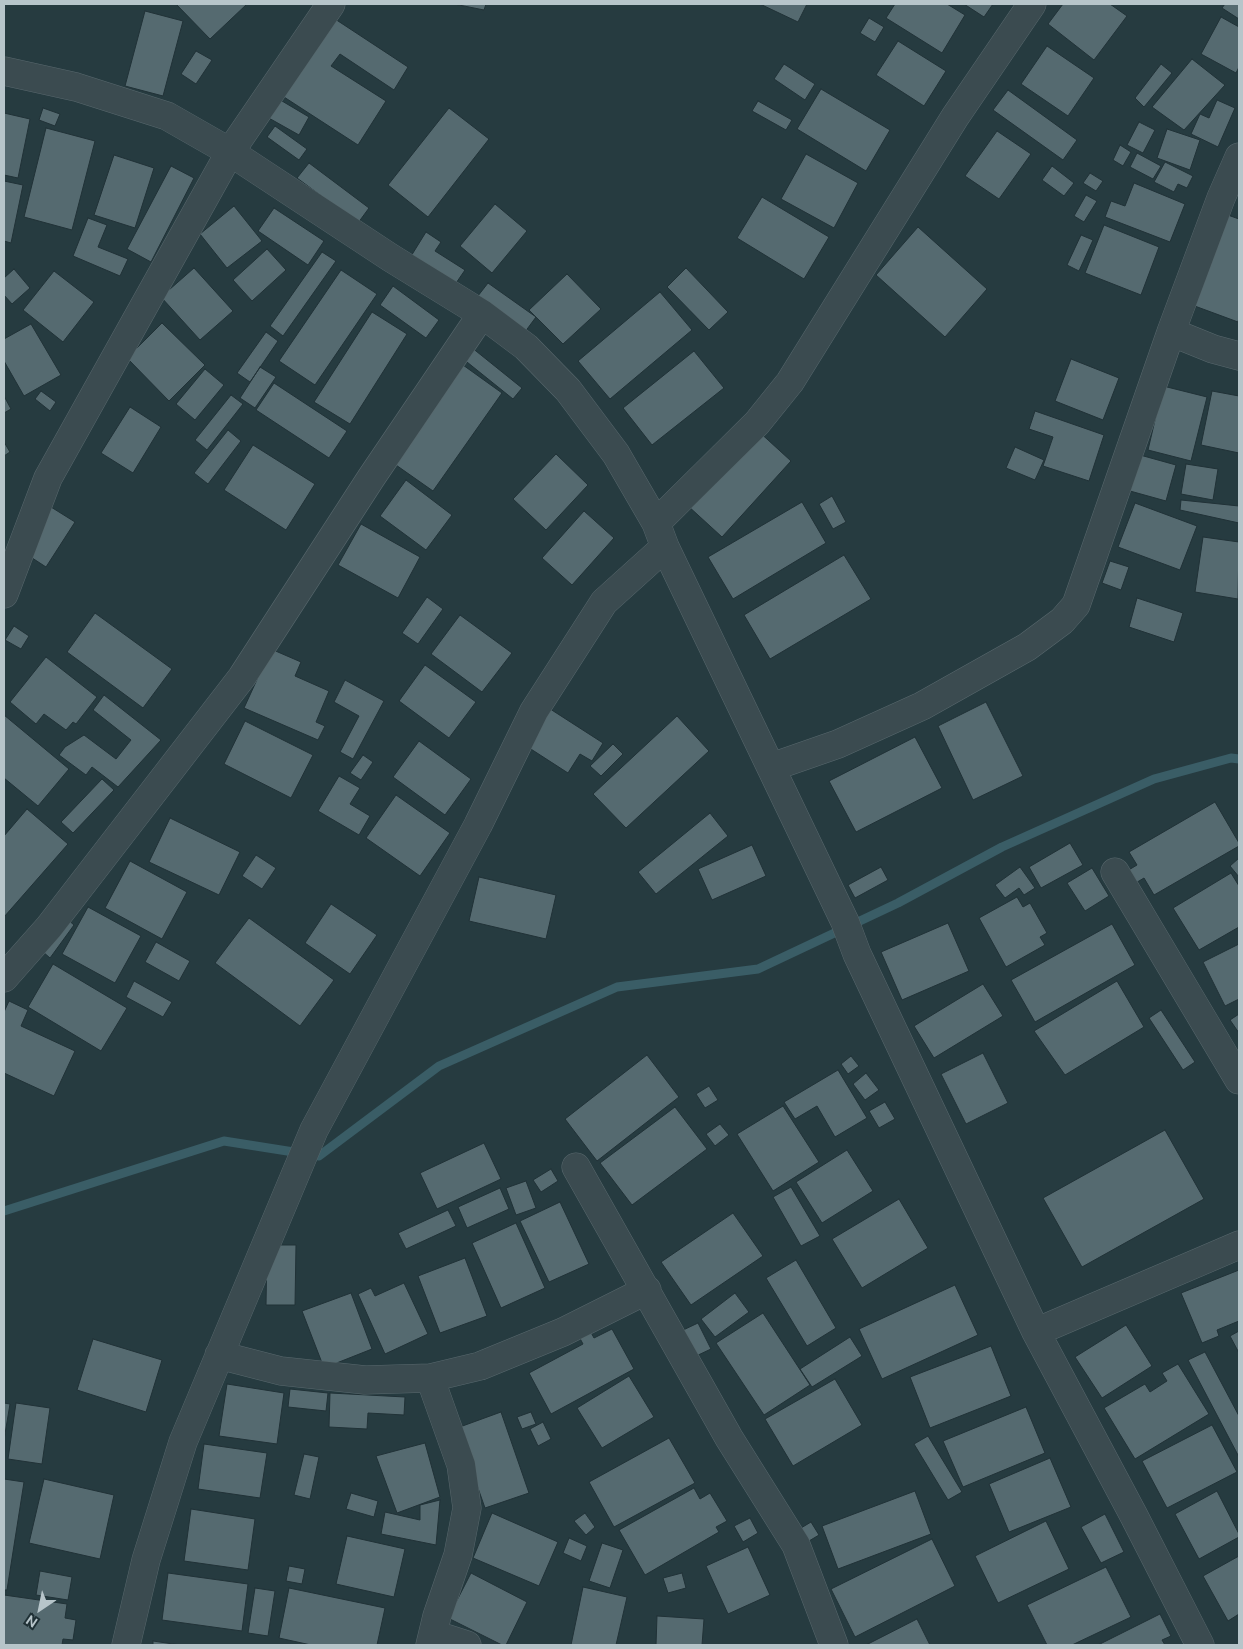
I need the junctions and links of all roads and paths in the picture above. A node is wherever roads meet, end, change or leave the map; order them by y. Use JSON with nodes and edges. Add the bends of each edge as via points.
{"nodes":[{"id":1,"x":1032,"y":4,"type":"edge"},
{"id":2,"x":329,"y":6,"type":"edge"},
{"id":3,"x":4,"y":71,"type":"edge"},
{"id":4,"x":230,"y":152,"type":"junction"},
{"id":5,"x":1239,"y":157,"type":"edge"},
{"id":6,"x":482,"y":314,"type":"junction"},
{"id":7,"x":1171,"y":332,"type":"junction"},
{"id":8,"x":1239,"y":356,"type":"edge"},
{"id":9,"x":661,"y":535,"type":"junction"},
{"id":10,"x":4,"y":594,"type":"edge"},
{"id":11,"x":772,"y":767,"type":"junction"},
{"id":12,"x":1115,"y":872,"type":"dead end"},
{"id":13,"x":4,"y":978,"type":"edge"},
{"id":14,"x":1239,"y":1080,"type":"edge"},
{"id":15,"x":576,"y":1167,"type":"dead end"},
{"id":16,"x":1239,"y":1245,"type":"edge"},
{"id":17,"x":646,"y":1290,"type":"junction"},
{"id":18,"x":1036,"y":1332,"type":"junction"},
{"id":19,"x":219,"y":1355,"type":"junction"},
{"id":20,"x":430,"y":1378,"type":"junction"},
{"id":21,"x":432,"y":1639,"type":"edge"},
{"id":22,"x":831,"y":1644,"type":"edge"},
{"id":23,"x":126,"y":1645,"type":"edge"},
{"id":24,"x":467,"y":1645,"type":"edge"},
{"id":25,"x":1200,"y":1645,"type":"edge"}],
"edges":[{"from":1,"to":9,"type":"street","via":[[955,117],[790,382]]},
{"from":2,"to":4,"type":"street"},
{"from":3,"to":4,"type":"street","via":[[76,86],[167,116]]},
{"from":4,"to":6,"type":"street"},
{"from":4,"to":10,"type":"street","via":[[48,478]]},
{"from":5,"to":7,"type":"street","via":[[1220,198]]},
{"from":6,"to":9,"type":"street","via":[[526,346],[568,390],[616,454]]},
{"from":6,"to":13,"type":"street","via":[[242,677],[49,927]]},
{"from":7,"to":8,"type":"street"},
{"from":7,"to":11,"type":"street","via":[[1076,605],[1027,647],[922,706],[838,744]]},
{"from":9,"to":11,"type":"street"},
{"from":9,"to":19,"type":"street","via":[[604,602],[534,711],[478,825],[314,1130]]},
{"from":11,"to":18,"type":"street"},
{"from":12,"to":14,"type":"street"},
{"from":15,"to":17,"type":"street"},
{"from":16,"to":18,"type":"street"},
{"from":17,"to":20,"type":"street","via":[[563,1332],[480,1366]]},
{"from":17,"to":22,"type":"street","via":[[729,1438],[796,1545]]},
{"from":18,"to":25,"type":"street"},
{"from":19,"to":20,"type":"street","via":[[281,1371],[365,1380]]},
{"from":19,"to":23,"type":"street","via":[[183,1442],[146,1560]]},
{"from":20,"to":21,"type":"street","via":[[461,1465],[467,1508],[458,1556]]},
{"from":21,"to":24,"type":"street"}]}
